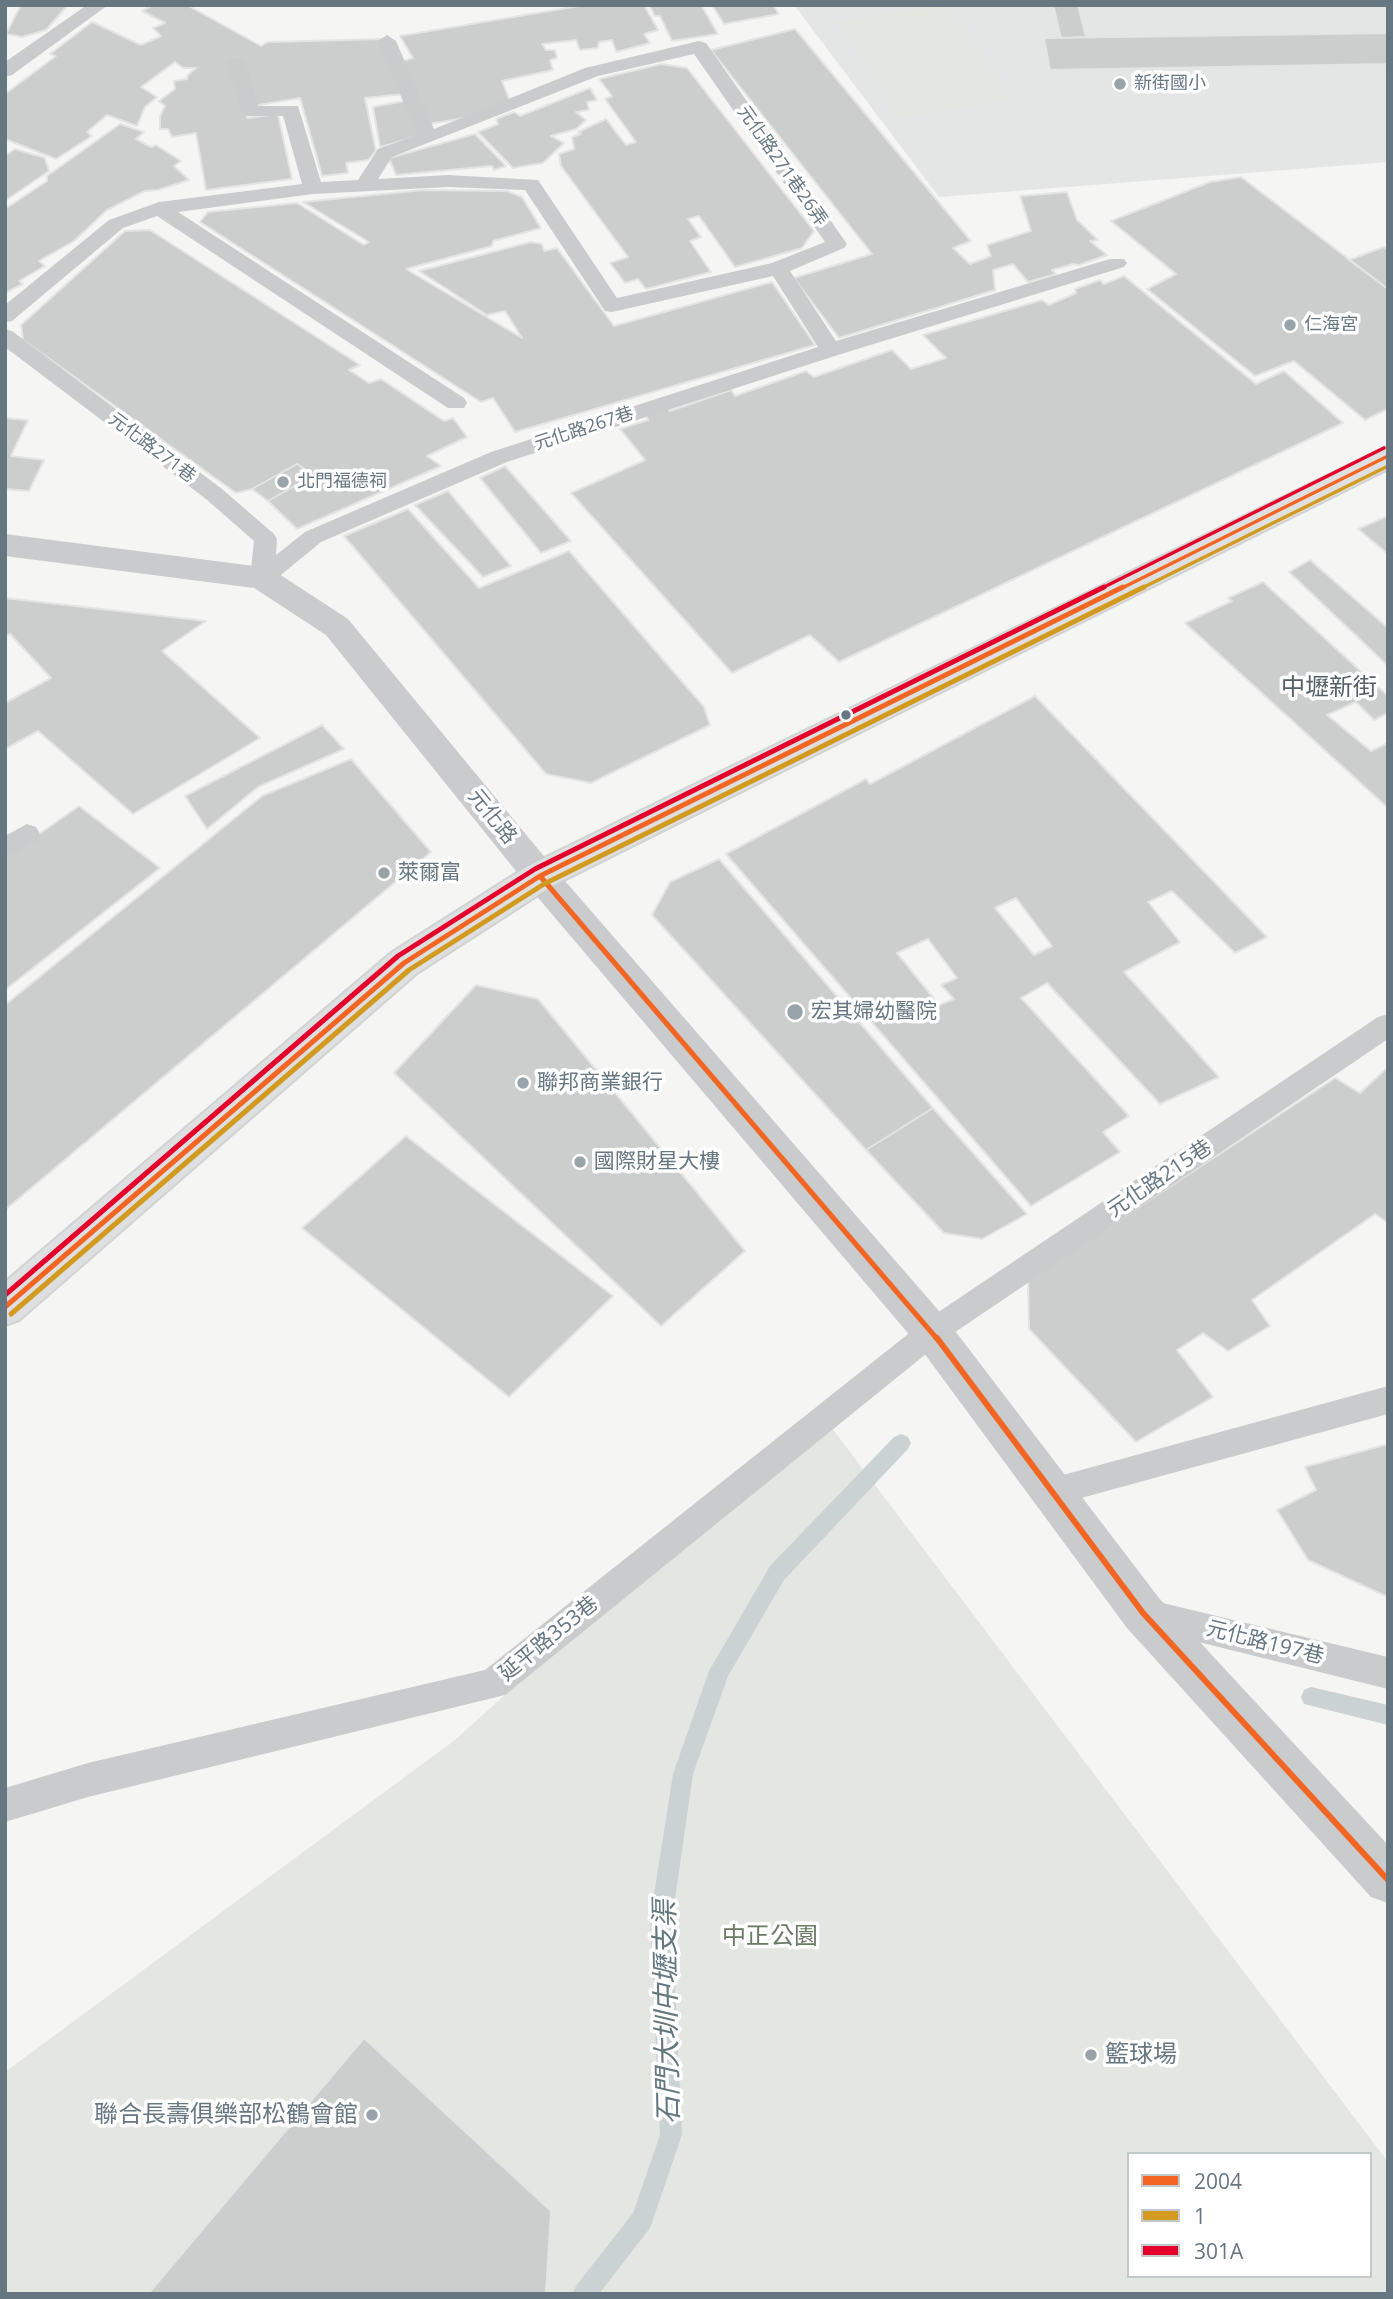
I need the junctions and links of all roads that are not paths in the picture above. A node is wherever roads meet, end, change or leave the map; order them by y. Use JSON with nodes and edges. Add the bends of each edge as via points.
{"nodes":[{"id":1,"x":99,"y":5,"type":"edge"},
{"id":2,"x":387,"y":41,"type":"dead end"},
{"id":3,"x":236,"y":62,"type":"dead end"},
{"id":4,"x":5,"y":71,"type":"edge"},
{"id":5,"x":429,"y":138,"type":"junction"},
{"id":6,"x":364,"y":186,"type":"junction"},
{"id":7,"x":313,"y":188,"type":"junction"},
{"id":8,"x":159,"y":208,"type":"junction"},
{"id":9,"x":1117,"y":263,"type":"dead end"},
{"id":10,"x":778,"y":268,"type":"junction"},
{"id":11,"x":5,"y":316,"type":"edge"},
{"id":12,"x":5,"y":336,"type":"edge"},
{"id":13,"x":831,"y":349,"type":"junction"},
{"id":14,"x":456,"y":403,"type":"dead end"},
{"id":15,"x":1388,"y":456,"type":"edge"},
{"id":16,"x":5,"y":545,"type":"edge"},
{"id":17,"x":262,"y":578,"type":"junction"},
{"id":18,"x":27,"y":834,"type":"dead end"},
{"id":19,"x":5,"y":849,"type":"edge"},
{"id":20,"x":540,"y":876,"type":"junction"},
{"id":21,"x":1388,"y":1025,"type":"edge"},
{"id":22,"x":5,"y":1307,"type":"edge"},
{"id":23,"x":932,"y":1332,"type":"junction"},
{"id":24,"x":1388,"y":1400,"type":"edge"},
{"id":25,"x":1052,"y":1492,"type":"junction"},
{"id":26,"x":1143,"y":1613,"type":"junction"},
{"id":27,"x":1388,"y":1673,"type":"edge"},
{"id":28,"x":5,"y":1805,"type":"edge"},
{"id":29,"x":1388,"y":1880,"type":"edge"}],
"edges":[{"from":1,"to":4,"type":"lane"},
{"from":2,"to":5,"type":"lane"},
{"from":3,"to":7,"type":"lane","via":[[250,112],[291,110]]},
{"from":5,"to":6,"type":"lane","name":"元化路271巷26弄","via":[[385,153]]},
{"from":5,"to":10,"type":"lane","name":"元化路271巷26弄","via":[[592,72],[699,47],[837,244]]},
{"from":6,"to":7,"type":"lane","name":"元化路271巷26弄"},
{"from":6,"to":10,"type":"lane","name":"元化路271巷26弄","via":[[449,181],[531,184],[612,306]]},
{"from":7,"to":8,"type":"lane","name":"元化路271巷26弄"},
{"from":8,"to":11,"type":"lane","name":"元化路271巷26弄","via":[[116,224]]},
{"from":8,"to":14,"type":"lane"},
{"from":9,"to":13,"type":"lane","name":"元化路267巷"},
{"from":10,"to":13,"type":"lane"},
{"from":12,"to":17,"type":"lane","name":"元化路271巷","via":[[214,494],[266,540]]},
{"from":13,"to":17,"type":"lane","name":"元化路267巷","via":[[499,457],[313,537]]},
{"from":15,"to":20,"type":"main road"},
{"from":16,"to":17,"type":"street","name":"元化路"},
{"from":17,"to":20,"type":"street","name":"元化路","via":[[337,627]]},
{"from":18,"to":19,"type":"lane"},
{"from":20,"to":22,"type":"main road","via":[[404,963]]},
{"from":20,"to":23,"type":"street","name":"元化路"},
{"from":21,"to":23,"type":"lane","name":"元化路215巷"},
{"from":23,"to":25,"type":"street","name":"元化路"},
{"from":23,"to":28,"type":"lane","name":"延平路353巷","via":[[493,1684],[88,1780]]},
{"from":24,"to":25,"type":"lane"},
{"from":25,"to":26,"type":"street","name":"元化路"},
{"from":26,"to":27,"type":"lane","name":"元化路197巷"},
{"from":26,"to":29,"type":"street","name":"元化路"}]}
